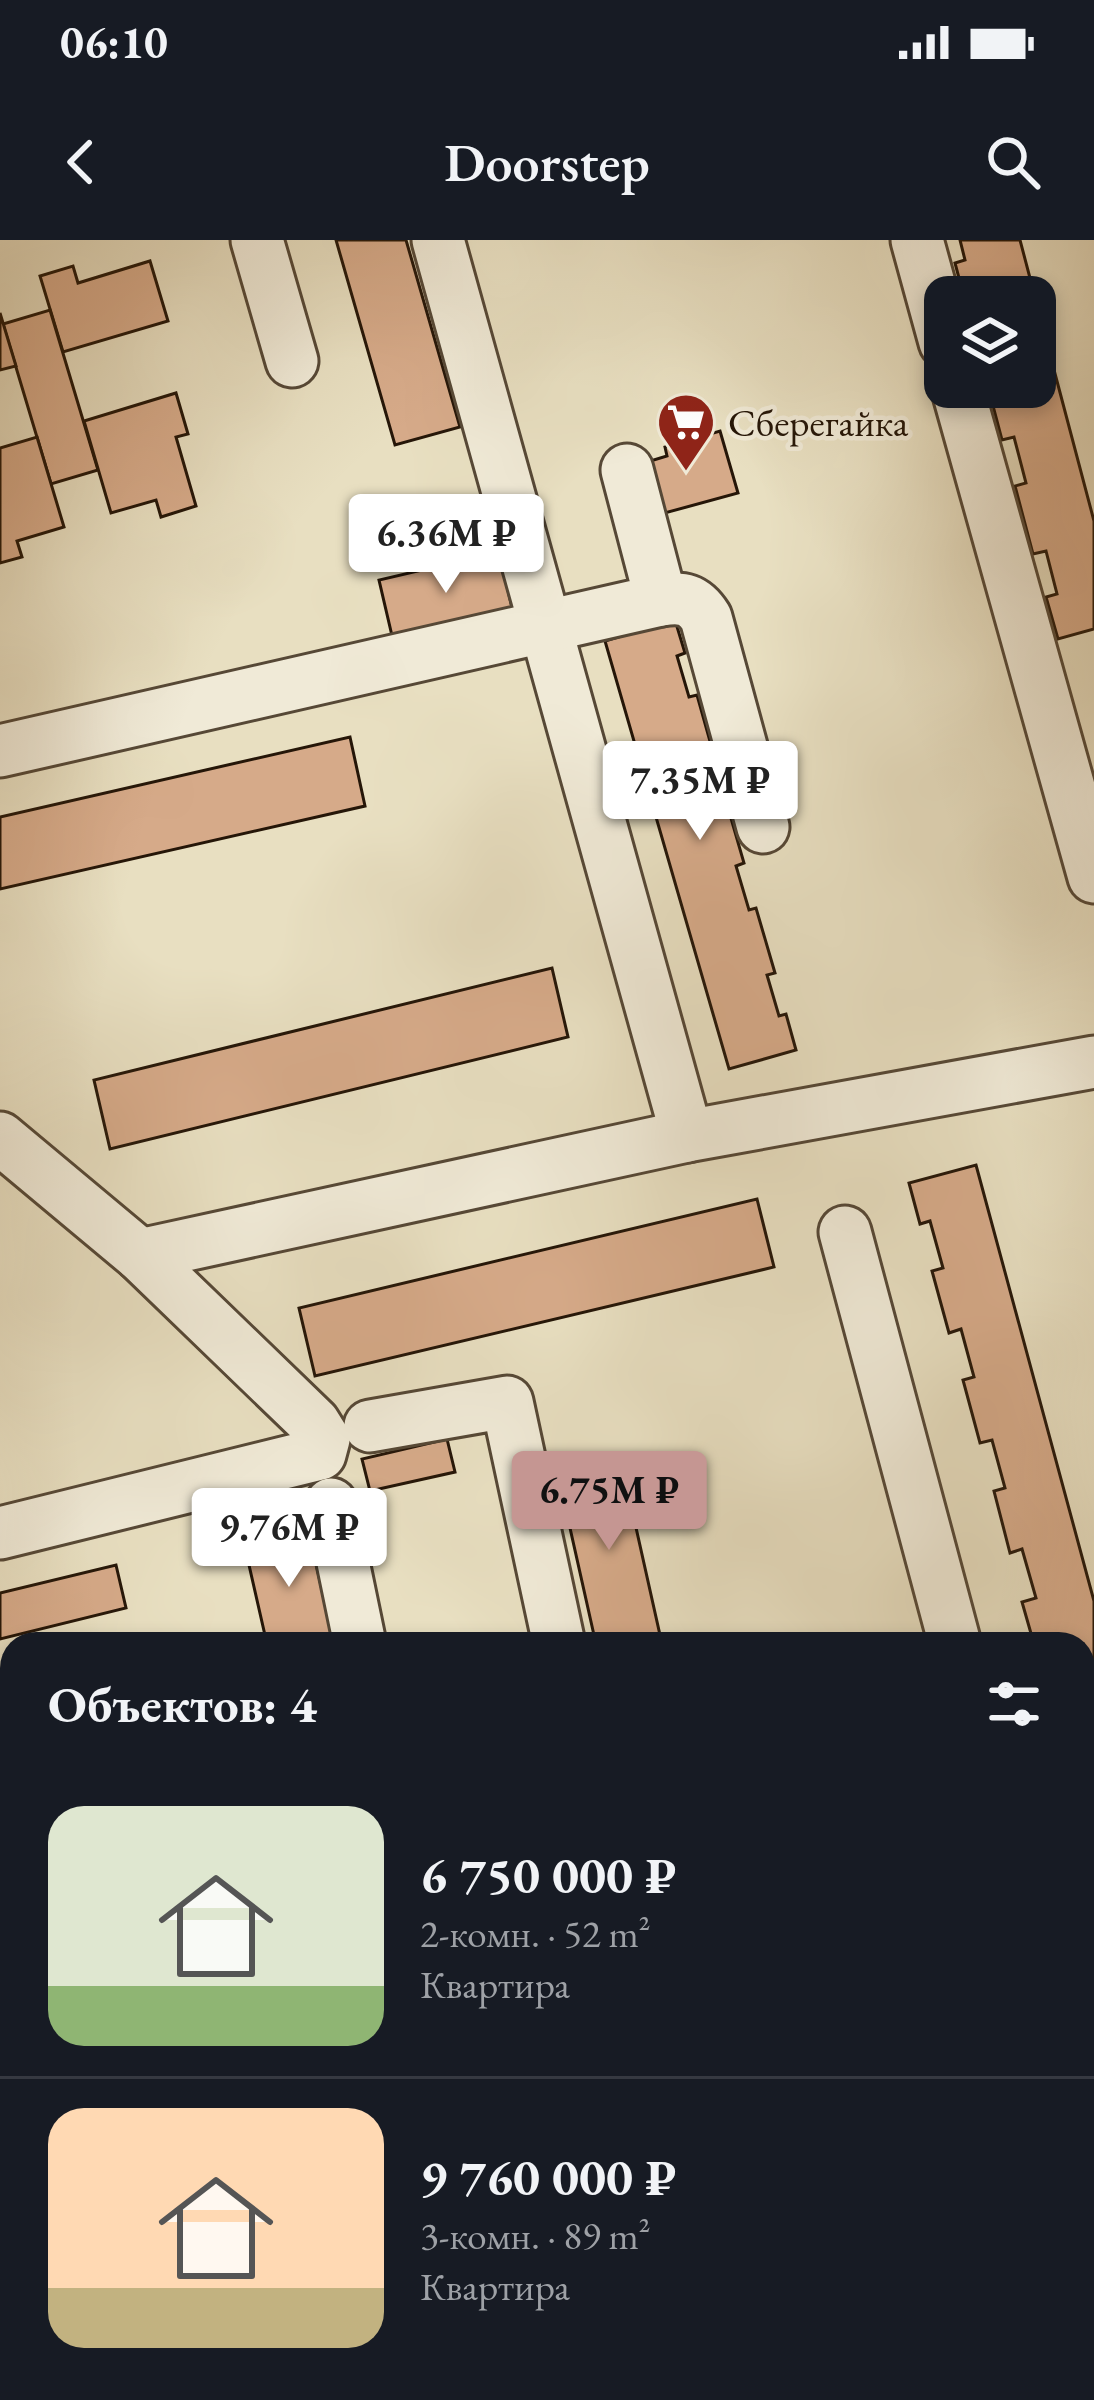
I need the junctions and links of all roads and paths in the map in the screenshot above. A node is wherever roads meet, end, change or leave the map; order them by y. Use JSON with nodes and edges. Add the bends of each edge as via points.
{"nodes":[{"id":1,"x":257,"y":240,"type":"edge"},
{"id":2,"x":438,"y":240,"type":"edge"},
{"id":3,"x":916,"y":240,"type":"edge"},
{"id":4,"x":926,"y":276,"type":"edge"},
{"id":5,"x":292,"y":362,"type":"dead end"},
{"id":6,"x":963,"y":408,"type":"edge"},
{"id":7,"x":627,"y":470,"type":"dead end"},
{"id":8,"x":661,"y":600,"type":"junction"},
{"id":9,"x":545,"y":629,"type":"junction"},
{"id":10,"x":0,"y":751,"type":"edge"},
{"id":11,"x":763,"y":827,"type":"dead end"},
{"id":12,"x":1093,"y":870,"type":"edge"},
{"id":13,"x":1094,"y":1062,"type":"edge"},
{"id":14,"x":687,"y":1136,"type":"junction"},
{"id":15,"x":0,"y":1138,"type":"edge"},
{"id":16,"x":845,"y":1232,"type":"dead end"},
{"id":17,"x":140,"y":1255,"type":"junction"},
{"id":18,"x":370,"y":1426,"type":"dead end"},
{"id":19,"x":331,"y":1504,"type":"dead end"},
{"id":20,"x":0,"y":1533,"type":"edge"},
{"id":21,"x":358,"y":1632,"type":"edge"},
{"id":22,"x":556,"y":1632,"type":"edge"},
{"id":23,"x":952,"y":1632,"type":"edge"}],
"edges":[{"from":1,"to":5,"type":"street"},
{"from":2,"to":9,"type":"street"},
{"from":3,"to":4,"type":"street"},
{"from":6,"to":12,"type":"street"},
{"from":7,"to":8,"type":"street"},
{"from":8,"to":9,"type":"street"},
{"from":8,"to":11,"type":"street","via":[[680,597],[706,618]]},
{"from":9,"to":10,"type":"street"},
{"from":9,"to":14,"type":"street"},
{"from":13,"to":14,"type":"street"},
{"from":14,"to":17,"type":"street"},
{"from":15,"to":17,"type":"street"},
{"from":16,"to":23,"type":"street"},
{"from":17,"to":20,"type":"street","via":[[314,1423],[324,1438],[320,1454]]},
{"from":18,"to":22,"type":"street","via":[[508,1402]]},
{"from":19,"to":21,"type":"street"}]}
